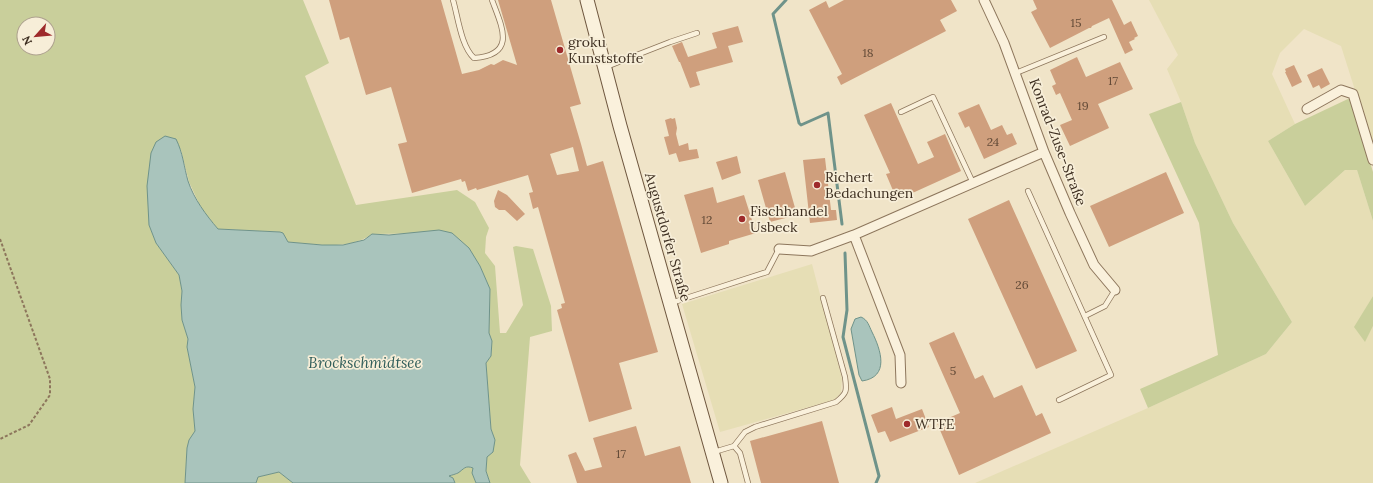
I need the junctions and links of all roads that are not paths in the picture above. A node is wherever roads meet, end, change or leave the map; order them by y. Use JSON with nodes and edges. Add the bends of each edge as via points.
{"nodes":[{"id":1,"x":453,"y":0,"type":"edge"},
{"id":2,"x":492,"y":0,"type":"edge"},
{"id":3,"x":587,"y":0,"type":"edge"},
{"id":4,"x":984,"y":0,"type":"edge"},
{"id":5,"x":697,"y":34,"type":"dead end"},
{"id":6,"x":1104,"y":37,"type":"dead end"},
{"id":7,"x":604,"y":68,"type":"junction"},
{"id":8,"x":1016,"y":73,"type":"junction"},
{"id":9,"x":1307,"y":109,"type":"dead end"},
{"id":10,"x":900,"y":112,"type":"dead end"},
{"id":11,"x":1044,"y":152,"type":"junction"},
{"id":12,"x":1373,"y":160,"type":"edge"},
{"id":13,"x":972,"y":183,"type":"junction"},
{"id":14,"x":1028,"y":191,"type":"dead end"},
{"id":15,"x":854,"y":235,"type":"junction"},
{"id":16,"x":779,"y":249,"type":"joint"},
{"id":17,"x":1115,"y":290,"type":"joint"},
{"id":18,"x":823,"y":298,"type":"dead end"},
{"id":19,"x":671,"y":303,"type":"junction"},
{"id":20,"x":1085,"y":316,"type":"junction"},
{"id":21,"x":901,"y":383,"type":"dead end"},
{"id":22,"x":1059,"y":400,"type":"dead end"},
{"id":23,"x":734,"y":446,"type":"junction"},
{"id":24,"x":712,"y":452,"type":"junction"},
{"id":25,"x":721,"y":483,"type":"edge"},
{"id":26,"x":748,"y":483,"type":"edge"}],
"edges":[{"from":1,"to":2,"type":"lane","via":[[464,43],[468,53],[474,58],[493,53],[504,39]]},
{"from":3,"to":7,"type":"main road","name":"Augustdorfer Straße"},
{"from":4,"to":8,"type":"street","name":"Konrad-Zuse-Straße"},
{"from":5,"to":7,"type":"lane","via":[[663,44]]},
{"from":6,"to":8,"type":"lane"},
{"from":7,"to":19,"type":"main road","name":"Augustdorfer Straße"},
{"from":8,"to":11,"type":"street","name":"Konrad-Zuse-Straße"},
{"from":9,"to":12,"type":"street","via":[[1341,90],[1353,94]]},
{"from":10,"to":13,"type":"lane","via":[[933,97]]},
{"from":11,"to":13,"type":"street"},
{"from":11,"to":17,"type":"street","name":"Konrad-Zuse-Straße","via":[[1094,265]]},
{"from":13,"to":15,"type":"street"},
{"from":14,"to":20,"type":"lane"},
{"from":15,"to":16,"type":"street","via":[[811,251]]},
{"from":15,"to":21,"type":"street","via":[[900,355]]},
{"from":16,"to":19,"type":"lane","via":[[767,272]]},
{"from":17,"to":20,"type":"lane","via":[[1105,306]]},
{"from":18,"to":23,"type":"lane","via":[[845,377],[844,395],[836,402],[755,427],[745,432]]},
{"from":19,"to":24,"type":"main road","name":"Augustdorfer Straße"},
{"from":20,"to":22,"type":"lane","via":[[1111,375]]},
{"from":23,"to":24,"type":"lane"},
{"from":23,"to":26,"type":"lane","via":[[740,453]]},
{"from":24,"to":25,"type":"main road","name":"Augustdorfer Straße"}]}
